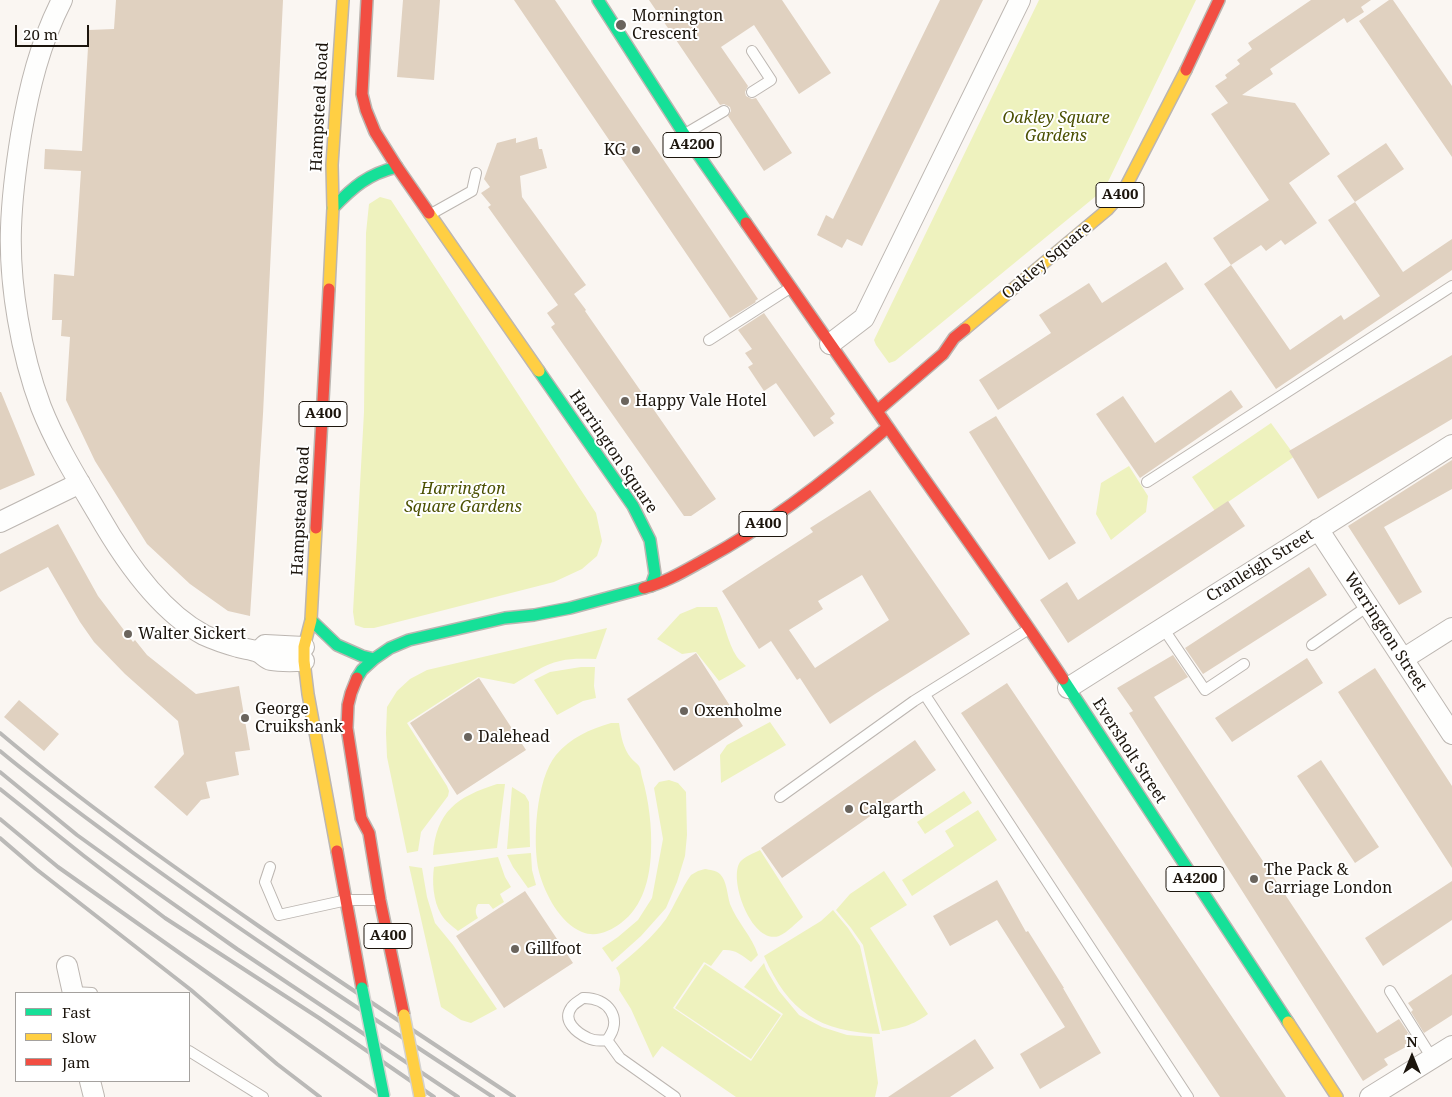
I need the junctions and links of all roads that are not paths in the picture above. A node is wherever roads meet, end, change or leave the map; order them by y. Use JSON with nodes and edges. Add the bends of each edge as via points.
{"nodes":[{"id":1,"x":62,"y":0,"type":"edge"},
{"id":2,"x":343,"y":0,"type":"edge"},
{"id":3,"x":367,"y":0,"type":"edge"},
{"id":4,"x":598,"y":0,"type":"edge"},
{"id":5,"x":1020,"y":0,"type":"edge"},
{"id":6,"x":1219,"y":0,"type":"edge"},
{"id":7,"x":752,"y":51,"type":"dead end"},
{"id":8,"x":752,"y":92,"type":"dead end"},
{"id":9,"x":724,"y":111,"type":"dead end"},
{"id":10,"x":684,"y":134,"type":"junction"},
{"id":11,"x":397,"y":167,"type":"junction"},
{"id":12,"x":476,"y":173,"type":"dead end"},
{"id":13,"x":6,"y":200,"type":"edge"},
{"id":14,"x":333,"y":208,"type":"junction"},
{"id":15,"x":430,"y":215,"type":"junction"},
{"id":16,"x":1452,"y":286,"type":"edge"},
{"id":17,"x":790,"y":287,"type":"junction"},
{"id":18,"x":709,"y":340,"type":"dead end"},
{"id":19,"x":830,"y":344,"type":"junction"},
{"id":20,"x":877,"y":411,"type":"junction"},
{"id":21,"x":888,"y":427,"type":"junction"},
{"id":22,"x":1452,"y":445,"type":"edge"},
{"id":23,"x":1147,"y":482,"type":"dead end"},
{"id":24,"x":80,"y":483,"type":"junction"},
{"id":25,"x":0,"y":522,"type":"edge"},
{"id":26,"x":1318,"y":529,"type":"junction"},
{"id":27,"x":651,"y":586,"type":"junction"},
{"id":28,"x":1368,"y":606,"type":"junction"},
{"id":29,"x":311,"y":620,"type":"junction"},
{"id":30,"x":1030,"y":628,"type":"junction"},
{"id":31,"x":1163,"y":628,"type":"junction"},
{"id":32,"x":1452,"y":628,"type":"edge"},
{"id":33,"x":1312,"y":645,"type":"dead end"},
{"id":34,"x":304,"y":654,"type":"junction"},
{"id":35,"x":374,"y":659,"type":"junction"},
{"id":36,"x":1402,"y":659,"type":"junction"},
{"id":37,"x":1244,"y":664,"type":"dead end"},
{"id":38,"x":1068,"y":688,"type":"junction"},
{"id":39,"x":925,"y":695,"type":"junction"},
{"id":40,"x":1452,"y":734,"type":"edge"},
{"id":41,"x":780,"y":797,"type":"dead end"},
{"id":42,"x":270,"y":868,"type":"dead end"},
{"id":43,"x":346,"y":900,"type":"junction"},
{"id":44,"x":380,"y":900,"type":"junction"},
{"id":45,"x":67,"y":966,"type":"dead end"},
{"id":46,"x":1390,"y":991,"type":"dead end"},
{"id":47,"x":79,"y":992,"type":"edge"},
{"id":48,"x":607,"y":1040,"type":"junction"},
{"id":49,"x":1452,"y":1046,"type":"edge"},
{"id":50,"x":190,"y":1052,"type":"edge"},
{"id":51,"x":1432,"y":1058,"type":"junction"},
{"id":52,"x":90,"y":1082,"type":"edge"},
{"id":53,"x":94,"y":1097,"type":"edge"},
{"id":54,"x":263,"y":1097,"type":"edge"},
{"id":55,"x":384,"y":1097,"type":"edge"},
{"id":56,"x":420,"y":1097,"type":"edge"},
{"id":57,"x":675,"y":1097,"type":"edge"},
{"id":58,"x":1188,"y":1097,"type":"edge"},
{"id":59,"x":1337,"y":1097,"type":"edge"},
{"id":60,"x":1370,"y":1097,"type":"edge"}],
"edges":[{"from":1,"to":13,"type":"street","via":[[45,37],[33,76]]},
{"from":2,"to":14,"type":"main road","name":"Hampstead Road","number":"A400","via":[[332,165]]},
{"from":3,"to":11,"type":"main road","name":"Harrington Square","via":[[362,94],[375,132]]},
{"from":4,"to":10,"type":"main road","number":"A4200"},
{"from":5,"to":19,"type":"street","via":[[864,318]]},
{"from":6,"to":20,"type":"main road","name":"Oakley Square","number":"A400","via":[[1123,192],[1100,216],[954,338],[943,354]]},
{"from":7,"to":8,"type":"lane","via":[[771,80]]},
{"from":9,"to":10,"type":"lane"},
{"from":10,"to":17,"type":"main road","number":"A4200"},
{"from":11,"to":14,"type":"main road","via":[[370,176]]},
{"from":11,"to":15,"type":"main road","name":"Harrington Square"},
{"from":12,"to":15,"type":"lane","via":[[472,191]]},
{"from":13,"to":24,"type":"street","via":[[13,279],[25,351],[41,407]]},
{"from":14,"to":29,"type":"main road","name":"Hampstead Road","number":"A400"},
{"from":15,"to":27,"type":"main road","name":"Harrington Square","via":[[633,506],[650,540],[655,574]]},
{"from":16,"to":23,"type":"lane"},
{"from":17,"to":18,"type":"lane"},
{"from":17,"to":19,"type":"main road","number":"A4200"},
{"from":19,"to":20,"type":"main road","number":"A4200"},
{"from":20,"to":21,"type":"main road","number":"A4200"},
{"from":21,"to":27,"type":"main road","number":"A400","via":[[810,491],[734,544]]},
{"from":21,"to":30,"type":"main road","name":"Eversholt Street","number":"A4200"},
{"from":22,"to":26,"type":"street","name":"Cranleigh Street"},
{"from":24,"to":25,"type":"street"},
{"from":24,"to":34,"type":"street","via":[[123,555],[171,611],[187,624],[219,642],[258,652],[270,660]]},
{"from":26,"to":28,"type":"street","name":"Werrington Street"},
{"from":26,"to":31,"type":"street","name":"Cranleigh Street"},
{"from":27,"to":35,"type":"main road","number":"A400","via":[[570,608],[505,618],[409,640]]},
{"from":28,"to":33,"type":"lane"},
{"from":28,"to":36,"type":"street","name":"Werrington Street"},
{"from":29,"to":34,"type":"main road","name":"Hampstead Road","number":"A400"},
{"from":29,"to":35,"type":"main road","via":[[337,645]]},
{"from":30,"to":38,"type":"main road","name":"Eversholt Street","number":"A4200"},
{"from":30,"to":39,"type":"lane"},
{"from":31,"to":37,"type":"lane","via":[[1204,690]]},
{"from":31,"to":38,"type":"street","name":"Cranleigh Street"},
{"from":32,"to":36,"type":"street"},
{"from":34,"to":43,"type":"main road","name":"Hampstead Road","number":"A400","via":[[308,694]]},
{"from":35,"to":44,"type":"main road","number":"A400","via":[[356,680],[349,699],[347,728],[361,818],[369,833]]},
{"from":36,"to":40,"type":"street","name":"Werrington Street"},
{"from":38,"to":59,"type":"main road","name":"Eversholt Street","number":"A4200"},
{"from":39,"to":41,"type":"lane"},
{"from":39,"to":58,"type":"lane"},
{"from":42,"to":43,"type":"lane","via":[[265,882],[280,915]]},
{"from":43,"to":44,"type":"lane","number":"A400"},
{"from":43,"to":55,"type":"main road","name":"Hampstead Road","number":"A400","bridge":true},
{"from":44,"to":56,"type":"main road","number":"A400","bridge":true},
{"from":45,"to":47,"type":"street"},
{"from":46,"to":51,"type":"lane"},
{"from":48,"to":48,"type":"lane","via":[[615,1025],[614,1016],[605,1004],[583,998],[571,1007],[568,1021],[572,1027],[588,1038]]},
{"from":48,"to":57,"type":"lane","via":[[620,1058]]},
{"from":49,"to":51,"type":"street"},
{"from":50,"to":54,"type":"lane"},
{"from":51,"to":60,"type":"street"},
{"from":52,"to":53,"type":"street"}]}
